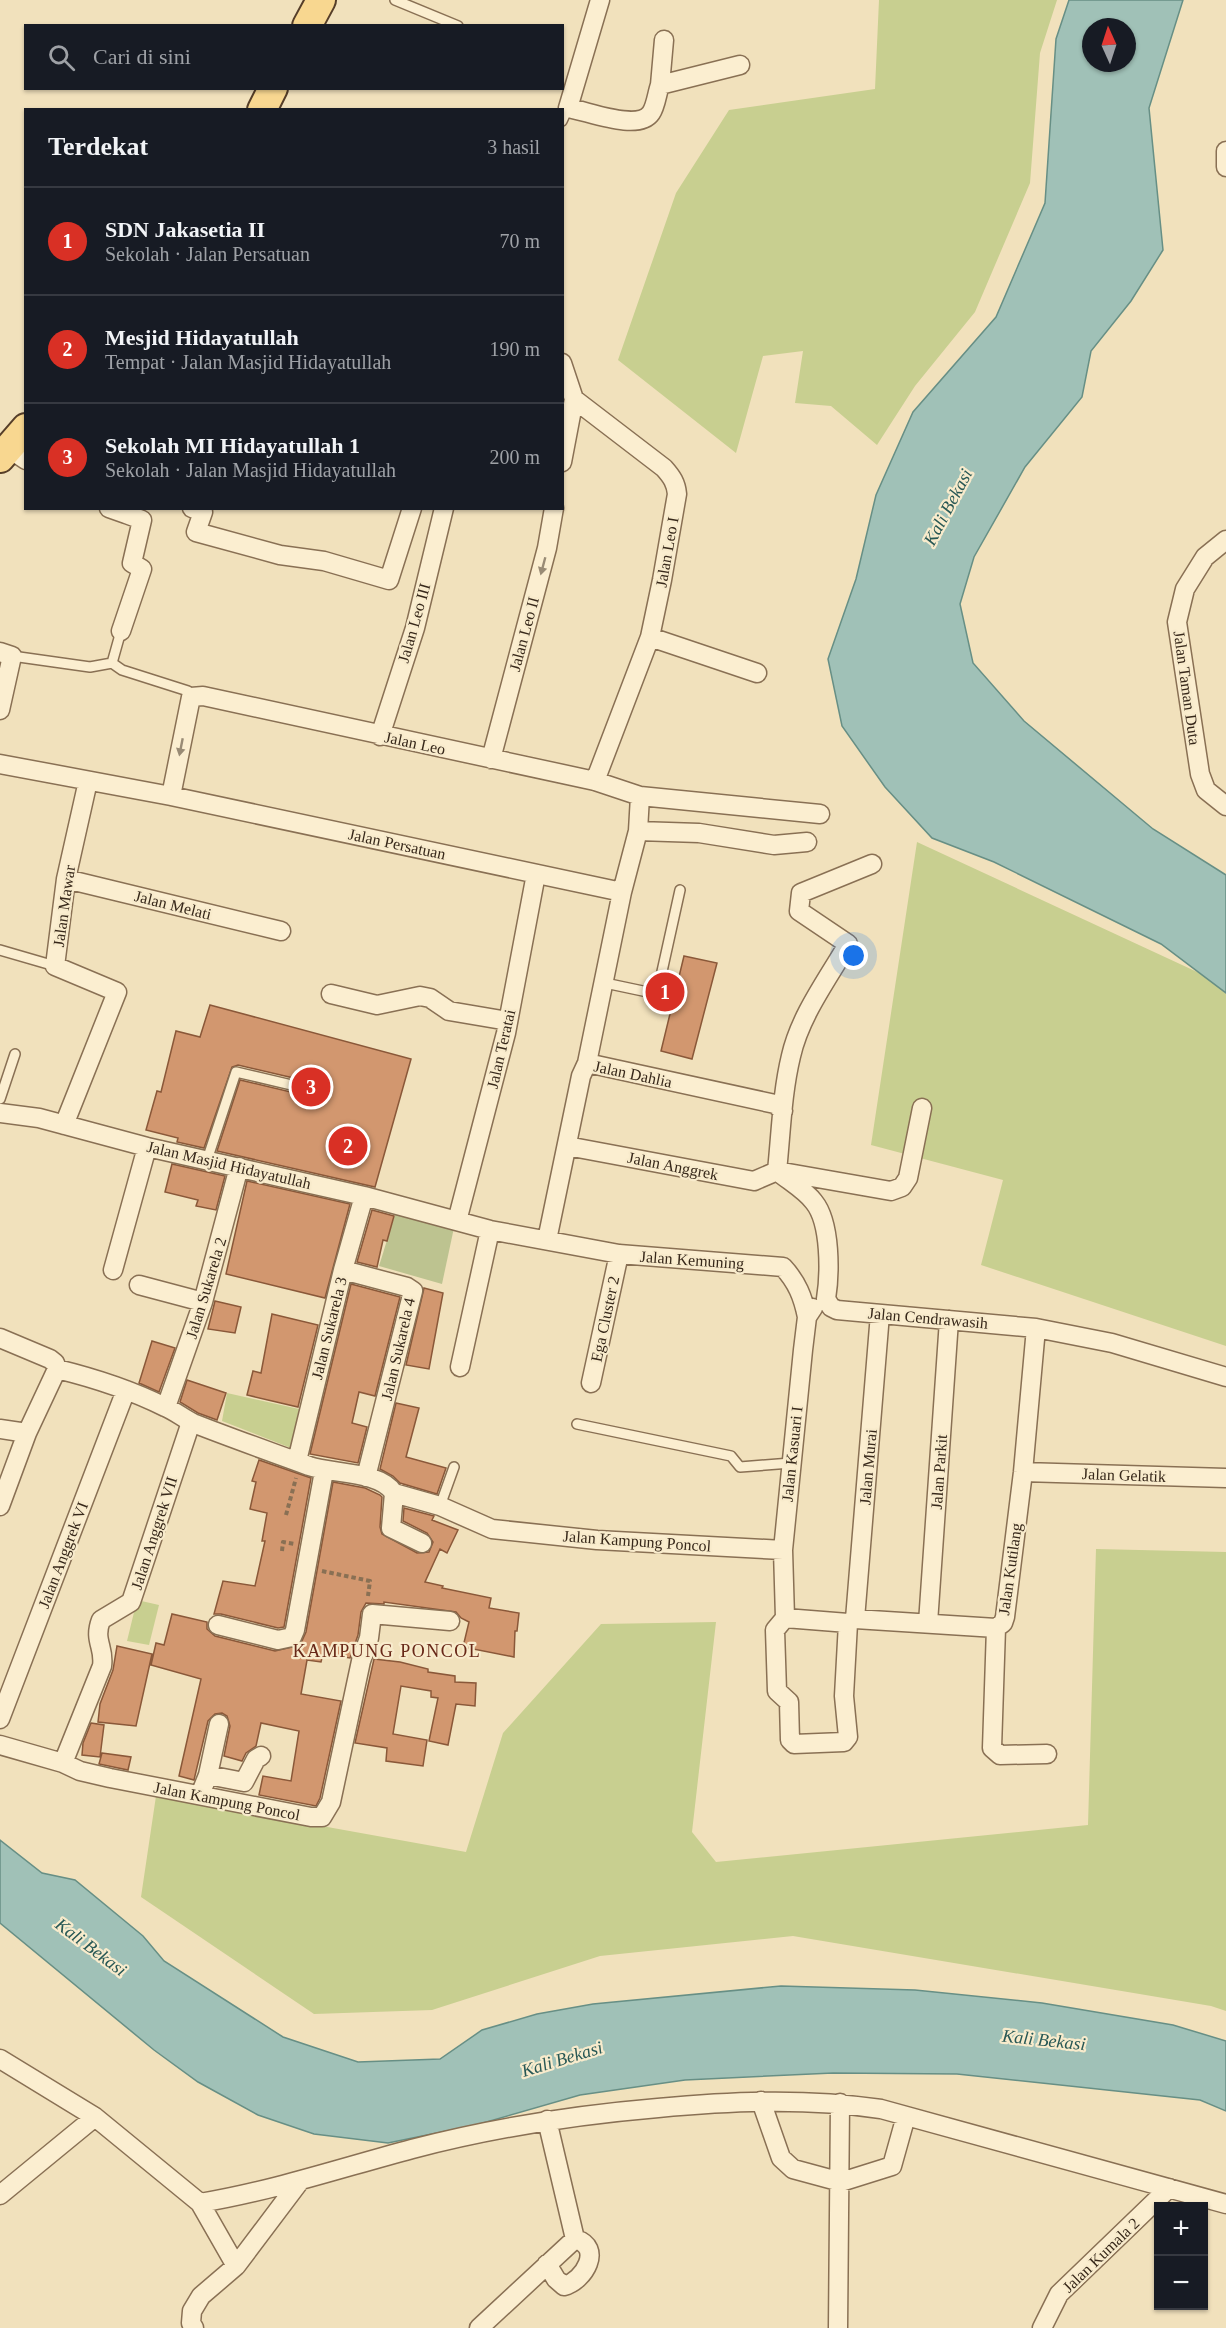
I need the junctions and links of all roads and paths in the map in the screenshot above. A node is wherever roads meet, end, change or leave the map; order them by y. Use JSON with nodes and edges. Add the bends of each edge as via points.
{"nodes":[{"id":1,"x":321,"y":0,"type":"edge"},
{"id":2,"x":395,"y":0,"type":"edge"},
{"id":3,"x":600,"y":0,"type":"edge"},
{"id":4,"x":308,"y":24,"type":"edge"},
{"id":5,"x":453,"y":24,"type":"edge"},
{"id":6,"x":664,"y":40,"type":"dead end"},
{"id":7,"x":740,"y":65,"type":"dead end"},
{"id":8,"x":660,"y":85,"type":"junction"},
{"id":9,"x":272,"y":90,"type":"edge"},
{"id":10,"x":263,"y":108,"type":"edge"},
{"id":11,"x":572,"y":113,"type":"edge"},
{"id":12,"x":1226,"y":151,"type":"edge"},
{"id":13,"x":1226,"y":167,"type":"edge"},
{"id":14,"x":564,"y":369,"type":"edge"},
{"id":15,"x":574,"y":399,"type":"junction"},
{"id":16,"x":564,"y":452,"type":"edge"},
{"id":17,"x":122,"y":510,"type":"edge"},
{"id":18,"x":198,"y":510,"type":"edge"},
{"id":19,"x":411,"y":510,"type":"edge"},
{"id":20,"x":444,"y":510,"type":"edge"},
{"id":21,"x":554,"y":510,"type":"edge"},
{"id":22,"x":1226,"y":540,"type":"edge"},
{"id":23,"x":121,"y":631,"type":"joint"},
{"id":24,"x":650,"y":637,"type":"junction"},
{"id":25,"x":6,"y":654,"type":"edge"},
{"id":26,"x":112,"y":663,"type":"junction"},
{"id":27,"x":757,"y":673,"type":"dead end"},
{"id":28,"x":191,"y":697,"type":"junction"},
{"id":29,"x":0,"y":710,"type":"edge"},
{"id":30,"x":380,"y":735,"type":"junction"},
{"id":31,"x":491,"y":759,"type":"junction"},
{"id":32,"x":0,"y":764,"type":"edge"},
{"id":33,"x":88,"y":781,"type":"junction"},
{"id":34,"x":595,"y":781,"type":"junction"},
{"id":35,"x":171,"y":796,"type":"junction"},
{"id":36,"x":640,"y":796,"type":"junction"},
{"id":37,"x":1226,"y":806,"type":"edge"},
{"id":38,"x":820,"y":814,"type":"dead end"},
{"id":39,"x":638,"y":831,"type":"junction"},
{"id":40,"x":807,"y":842,"type":"dead end"},
{"id":41,"x":872,"y":864,"type":"dead end"},
{"id":42,"x":536,"y":874,"type":"junction"},
{"id":43,"x":66,"y":879,"type":"junction"},
{"id":44,"x":680,"y":890,"type":"dead end"},
{"id":45,"x":622,"y":892,"type":"junction"},
{"id":46,"x":281,"y":931,"type":"dead end"},
{"id":47,"x":0,"y":950,"type":"edge"},
{"id":48,"x":55,"y":966,"type":"junction"},
{"id":49,"x":605,"y":983,"type":"junction"},
{"id":50,"x":331,"y":994,"type":"dead end"},
{"id":51,"x":508,"y":1021,"type":"junction"},
{"id":52,"x":15,"y":1054,"type":"dead end"},
{"id":53,"x":587,"y":1063,"type":"junction"},
{"id":54,"x":300,"y":1087,"type":"dead end"},
{"id":55,"x":0,"y":1099,"type":"edge"},
{"id":56,"x":922,"y":1108,"type":"dead end"},
{"id":57,"x":783,"y":1111,"type":"junction"},
{"id":58,"x":0,"y":1113,"type":"edge"},
{"id":59,"x":64,"y":1125,"type":"junction"},
{"id":60,"x":567,"y":1146,"type":"junction"},
{"id":61,"x":147,"y":1147,"type":"junction"},
{"id":62,"x":207,"y":1160,"type":"junction"},
{"id":63,"x":239,"y":1167,"type":"junction"},
{"id":64,"x":777,"y":1171,"type":"junction"},
{"id":65,"x":364,"y":1196,"type":"junction"},
{"id":66,"x":457,"y":1221,"type":"junction"},
{"id":67,"x":490,"y":1230,"type":"junction"},
{"id":68,"x":547,"y":1240,"type":"junction"},
{"id":69,"x":620,"y":1254,"type":"junction"},
{"id":70,"x":113,"y":1270,"type":"dead end"},
{"id":71,"x":343,"y":1270,"type":"junction"},
{"id":72,"x":139,"y":1286,"type":"dead end"},
{"id":73,"x":826,"y":1299,"type":"junction"},
{"id":74,"x":203,"y":1302,"type":"junction"},
{"id":75,"x":880,"y":1314,"type":"junction"},
{"id":76,"x":807,"y":1317,"type":"junction"},
{"id":77,"x":950,"y":1320,"type":"junction"},
{"id":78,"x":1036,"y":1328,"type":"junction"},
{"id":79,"x":0,"y":1338,"type":"edge"},
{"id":80,"x":460,"y":1367,"type":"dead end"},
{"id":81,"x":57,"y":1369,"type":"junction"},
{"id":82,"x":1226,"y":1377,"type":"edge"},
{"id":83,"x":591,"y":1383,"type":"dead end"},
{"id":84,"x":126,"y":1390,"type":"junction"},
{"id":85,"x":166,"y":1407,"type":"junction"},
{"id":86,"x":191,"y":1422,"type":"junction"},
{"id":87,"x":577,"y":1424,"type":"dead end"},
{"id":88,"x":0,"y":1430,"type":"edge"},
{"id":89,"x":27,"y":1433,"type":"junction"},
{"id":90,"x":298,"y":1462,"type":"junction"},
{"id":91,"x":791,"y":1463,"type":"junction"},
{"id":92,"x":454,"y":1467,"type":"dead end"},
{"id":93,"x":324,"y":1471,"type":"junction"},
{"id":94,"x":1023,"y":1472,"type":"junction"},
{"id":95,"x":366,"y":1477,"type":"junction"},
{"id":96,"x":1226,"y":1478,"type":"edge"},
{"id":97,"x":394,"y":1493,"type":"junction"},
{"id":98,"x":0,"y":1506,"type":"edge"},
{"id":99,"x":440,"y":1506,"type":"junction"},
{"id":100,"x":286,"y":1515,"type":"dead end"},
{"id":101,"x":422,"y":1543,"type":"dead end"},
{"id":102,"x":783,"y":1550,"type":"junction"},
{"id":103,"x":307,"y":1568,"type":"junction"},
{"id":104,"x":372,"y":1614,"type":"junction"},
{"id":105,"x":785,"y":1618,"type":"junction"},
{"id":106,"x":450,"y":1621,"type":"dead end"},
{"id":107,"x":851,"y":1621,"type":"junction"},
{"id":108,"x":928,"y":1623,"type":"junction"},
{"id":109,"x":218,"y":1625,"type":"dead end"},
{"id":110,"x":996,"y":1628,"type":"junction"},
{"id":111,"x":0,"y":1719,"type":"edge"},
{"id":112,"x":219,"y":1724,"type":"dead end"},
{"id":113,"x":0,"y":1745,"type":"edge"},
{"id":114,"x":1047,"y":1754,"type":"dead end"},
{"id":115,"x":261,"y":1756,"type":"dead end"},
{"id":116,"x":63,"y":1763,"type":"junction"},
{"id":117,"x":208,"y":1775,"type":"junction"},
{"id":118,"x":244,"y":1782,"type":"junction"},
{"id":119,"x":200,"y":1796,"type":"junction"},
{"id":120,"x":243,"y":1804,"type":"junction"},
{"id":121,"x":0,"y":2059,"type":"edge"},
{"id":122,"x":761,"y":2101,"type":"junction"},
{"id":123,"x":840,"y":2103,"type":"junction"},
{"id":124,"x":906,"y":2116,"type":"junction"},
{"id":125,"x":95,"y":2117,"type":"junction"},
{"id":126,"x":547,"y":2120,"type":"junction"},
{"id":127,"x":300,"y":2181,"type":"junction"},
{"id":128,"x":840,"y":2182,"type":"junction"},
{"id":129,"x":1169,"y":2188,"type":"junction"},
{"id":130,"x":0,"y":2195,"type":"edge"},
{"id":131,"x":200,"y":2203,"type":"junction"},
{"id":132,"x":1226,"y":2204,"type":"edge"},
{"id":133,"x":575,"y":2239,"type":"junction"},
{"id":134,"x":547,"y":2264,"type":"junction"},
{"id":135,"x":236,"y":2266,"type":"junction"},
{"id":136,"x":194,"y":2328,"type":"edge"},
{"id":137,"x":479,"y":2328,"type":"edge"},
{"id":138,"x":838,"y":2328,"type":"edge"},
{"id":139,"x":1042,"y":2328,"type":"edge"}],
"edges":[{"from":1,"to":4,"type":"main road"},
{"from":2,"to":5,"type":"lane"},
{"from":3,"to":11,"type":"street"},
{"from":6,"to":8,"type":"street"},
{"from":7,"to":8,"type":"street"},
{"from":8,"to":11,"type":"street","via":[[651,113],[641,121]]},
{"from":9,"to":10,"type":"main road"},
{"from":12,"to":13,"type":"street"},
{"from":14,"to":15,"type":"street"},
{"from":15,"to":16,"type":"street"},
{"from":15,"to":24,"type":"street","name":"Jalan Leo I","via":[[664,468],[676,485]]},
{"from":17,"to":23,"type":"street","via":[[142,520],[132,563],[142,569]]},
{"from":18,"to":19,"type":"street","via":[[203,512],[196,532],[389,580]]},
{"from":20,"to":30,"type":"street","name":"Jalan Leo III","via":[[415,628]]},
{"from":21,"to":31,"type":"street","name":"Jalan Leo II","one_way":true},
{"from":22,"to":37,"type":"street","name":"Jalan Taman Duta","via":[[1204,557],[1185,589],[1177,622],[1200,774],[1206,790]]},
{"from":23,"to":26,"type":"lane"},
{"from":24,"to":27,"type":"street"},
{"from":24,"to":34,"type":"street","name":"Jalan Leo I"},
{"from":25,"to":26,"type":"lane","via":[[90,667]]},
{"from":25,"to":29,"type":"street"},
{"from":26,"to":28,"type":"lane","via":[[122,670],[188,691]]},
{"from":28,"to":30,"type":"street","name":"Jalan Leo","via":[[203,696]]},
{"from":28,"to":35,"type":"street","one_way":true},
{"from":30,"to":31,"type":"street","name":"Jalan Leo"},
{"from":31,"to":34,"type":"street","name":"Jalan Leo"},
{"from":32,"to":33,"type":"street","name":"Jalan Persatuan"},
{"from":33,"to":35,"type":"street","name":"Jalan Persatuan"},
{"from":33,"to":43,"type":"street","name":"Jalan Mawar"},
{"from":34,"to":36,"type":"street","name":"Jalan Leo"},
{"from":35,"to":42,"type":"street","name":"Jalan Persatuan"},
{"from":36,"to":38,"type":"street","name":"Jalan Leo"},
{"from":36,"to":39,"type":"street"},
{"from":39,"to":40,"type":"street","via":[[699,833],[774,845]]},
{"from":39,"to":45,"type":"street"},
{"from":41,"to":57,"type":"street","via":[[801,893],[799,911],[848,944],[805,1018],[791,1055]]},
{"from":42,"to":45,"type":"street","name":"Jalan Persatuan"},
{"from":42,"to":51,"type":"street","name":"Jalan Teratai"},
{"from":43,"to":46,"type":"street","name":"Jalan Melati"},
{"from":43,"to":48,"type":"street","name":"Jalan Mawar"},
{"from":44,"to":49,"type":"lane","via":[[657,994]]},
{"from":45,"to":49,"type":"street"},
{"from":47,"to":48,"type":"lane"},
{"from":48,"to":59,"type":"street","name":"Jalan Mawar","via":[[117,992]]},
{"from":49,"to":53,"type":"street"},
{"from":50,"to":51,"type":"street","via":[[377,1005],[420,996],[449,1011]]},
{"from":51,"to":66,"type":"street","name":"Jalan Teratai"},
{"from":52,"to":55,"type":"lane"},
{"from":53,"to":57,"type":"street","name":"Jalan Dahlia","via":[[775,1104]]},
{"from":53,"to":60,"type":"street","name":"Jalan Dahlia","via":[[580,1076]]},
{"from":54,"to":62,"type":"lane","via":[[236,1072]]},
{"from":56,"to":64,"type":"street","via":[[908,1178],[902,1187],[891,1191]]},
{"from":57,"to":64,"type":"street"},
{"from":58,"to":59,"type":"street","name":"Jalan Masjid Hidayatullah"},
{"from":59,"to":61,"type":"street","name":"Jalan Masjid Hidayatullah"},
{"from":60,"to":64,"type":"street","name":"Jalan Anggrek","via":[[754,1181]]},
{"from":60,"to":68,"type":"street","name":"Jalan Dahlia"},
{"from":61,"to":62,"type":"street","name":"Jalan Masjid Hidayatullah"},
{"from":61,"to":70,"type":"street"},
{"from":62,"to":63,"type":"street","name":"Jalan Masjid Hidayatullah"},
{"from":63,"to":65,"type":"street","name":"Jalan Masjid Hidayatullah"},
{"from":63,"to":74,"type":"street","name":"Jalan Sukarela 2"},
{"from":64,"to":73,"type":"street","via":[[815,1202],[819,1212],[829,1264]]},
{"from":65,"to":66,"type":"street","name":"Jalan Masjid Hidayatullah"},
{"from":65,"to":71,"type":"street","name":"Jalan Sukarela 3"},
{"from":66,"to":67,"type":"street","name":"Jalan Masjid Hidayatullah"},
{"from":67,"to":68,"type":"street","name":"Jalan Kemuning"},
{"from":67,"to":80,"type":"street"},
{"from":68,"to":69,"type":"street","name":"Jalan Kemuning"},
{"from":69,"to":76,"type":"street","name":"Jalan Kemuning","via":[[783,1267],[794,1278]]},
{"from":69,"to":83,"type":"street","name":"Ega Cluster 2"},
{"from":71,"to":90,"type":"street","name":"Jalan Sukarela 3"},
{"from":71,"to":95,"type":"street","name":"Jalan Sukarela 4","via":[[413,1291]]},
{"from":72,"to":74,"type":"street"},
{"from":73,"to":75,"type":"street","name":"Jalan Cendrawasih","via":[[837,1310]]},
{"from":73,"to":76,"type":"street"},
{"from":74,"to":85,"type":"street","name":"Jalan Sukarela 2"},
{"from":75,"to":77,"type":"street","name":"Jalan Cendrawasih"},
{"from":75,"to":107,"type":"street","name":"Jalan Murai"},
{"from":76,"to":91,"type":"street","name":"Jalan Kasuari I"},
{"from":77,"to":78,"type":"street","name":"Jalan Cendrawasih"},
{"from":77,"to":108,"type":"street","name":"Jalan Parkit"},
{"from":78,"to":82,"type":"street","via":[[1112,1343]]},
{"from":78,"to":94,"type":"street","name":"Jalan Kutilang"},
{"from":79,"to":81,"type":"street","name":"Jalan Kampung Poncol","via":[[50,1359]]},
{"from":81,"to":84,"type":"street","name":"Jalan Kampung Poncol"},
{"from":81,"to":89,"type":"street"},
{"from":84,"to":85,"type":"street","name":"Jalan Kampung Poncol"},
{"from":84,"to":111,"type":"street","name":"Jalan Anggrek VI"},
{"from":85,"to":86,"type":"street","name":"Jalan Kampung Poncol"},
{"from":86,"to":90,"type":"street","name":"Jalan Kampung Poncol"},
{"from":86,"to":116,"type":"street","name":"Jalan Anggrek VII","via":[[132,1602],[101,1620],[97,1642],[104,1657],[102,1666]]},
{"from":87,"to":91,"type":"lane","via":[[731,1456],[740,1467]]},
{"from":88,"to":89,"type":"street"},
{"from":89,"to":98,"type":"street"},
{"from":90,"to":93,"type":"street","name":"Jalan Kampung Poncol"},
{"from":90,"to":100,"type":"path"},
{"from":91,"to":102,"type":"street","name":"Jalan Kasuari I"},
{"from":92,"to":99,"type":"lane"},
{"from":93,"to":95,"type":"street","name":"Jalan Kampung Poncol"},
{"from":93,"to":103,"type":"street"},
{"from":94,"to":96,"type":"street","name":"Jalan Gelatik"},
{"from":94,"to":110,"type":"street","name":"Jalan Kutilang","via":[[1005,1617]]},
{"from":95,"to":97,"type":"street","name":"Jalan Kampung Poncol","via":[[383,1482]]},
{"from":97,"to":99,"type":"street","name":"Jalan Kampung Poncol"},
{"from":97,"to":101,"type":"street","via":[[392,1528]]},
{"from":99,"to":102,"type":"street","name":"Jalan Kampung Poncol","via":[[492,1529],[597,1540]]},
{"from":102,"to":105,"type":"street","name":"Jalan Kasuari I"},
{"from":103,"to":104,"type":"path","via":[[370,1581],[368,1603]]},
{"from":103,"to":109,"type":"street","via":[[292,1637],[278,1640]]},
{"from":104,"to":106,"type":"street"},
{"from":104,"to":120,"type":"street","name":"Jalan Kampung Poncol","via":[[327,1812],[322,1817],[311,1817]]},
{"from":105,"to":107,"type":"street"},
{"from":105,"to":107,"type":"street","name":"Jalan Murai","via":[[775,1630],[775,1682],[789,1702],[790,1740],[794,1744],[844,1742],[848,1737],[844,1696]]},
{"from":107,"to":108,"type":"street"},
{"from":108,"to":110,"type":"street"},
{"from":110,"to":114,"type":"street","name":"Jalan Kutilang","via":[[992,1748],[1000,1755]]},
{"from":112,"to":117,"type":"street"},
{"from":113,"to":116,"type":"street","name":"Jalan Kampung Poncol"},
{"from":115,"to":118,"type":"street"},
{"from":116,"to":119,"type":"street","name":"Jalan Kampung Poncol","via":[[80,1771]]},
{"from":117,"to":118,"type":"street"},
{"from":117,"to":119,"type":"street"},
{"from":118,"to":120,"type":"street"},
{"from":119,"to":120,"type":"street","name":"Jalan Kampung Poncol"},
{"from":121,"to":125,"type":"street"},
{"from":122,"to":123,"type":"street"},
{"from":122,"to":126,"type":"street"},
{"from":122,"to":128,"type":"street","via":[[781,2158],[793,2169]]},
{"from":123,"to":124,"type":"street"},
{"from":123,"to":128,"type":"street"},
{"from":124,"to":128,"type":"street","via":[[892,2166]]},
{"from":124,"to":129,"type":"street"},
{"from":125,"to":130,"type":"street"},
{"from":125,"to":131,"type":"street"},
{"from":126,"to":127,"type":"street","via":[[414,2149]]},
{"from":126,"to":133,"type":"street"},
{"from":127,"to":131,"type":"street"},
{"from":127,"to":135,"type":"street"},
{"from":128,"to":138,"type":"street"},
{"from":129,"to":132,"type":"street"},
{"from":129,"to":139,"type":"street","name":"Jalan Kumala 2","via":[[1059,2294]]},
{"from":131,"to":135,"type":"street"},
{"from":133,"to":134,"type":"street"},
{"from":133,"to":134,"type":"street","via":[[587,2245],[591,2256],[576,2280],[564,2286]]},
{"from":134,"to":137,"type":"street"},
{"from":135,"to":136,"type":"street","via":[[201,2296],[192,2311]]}]}
